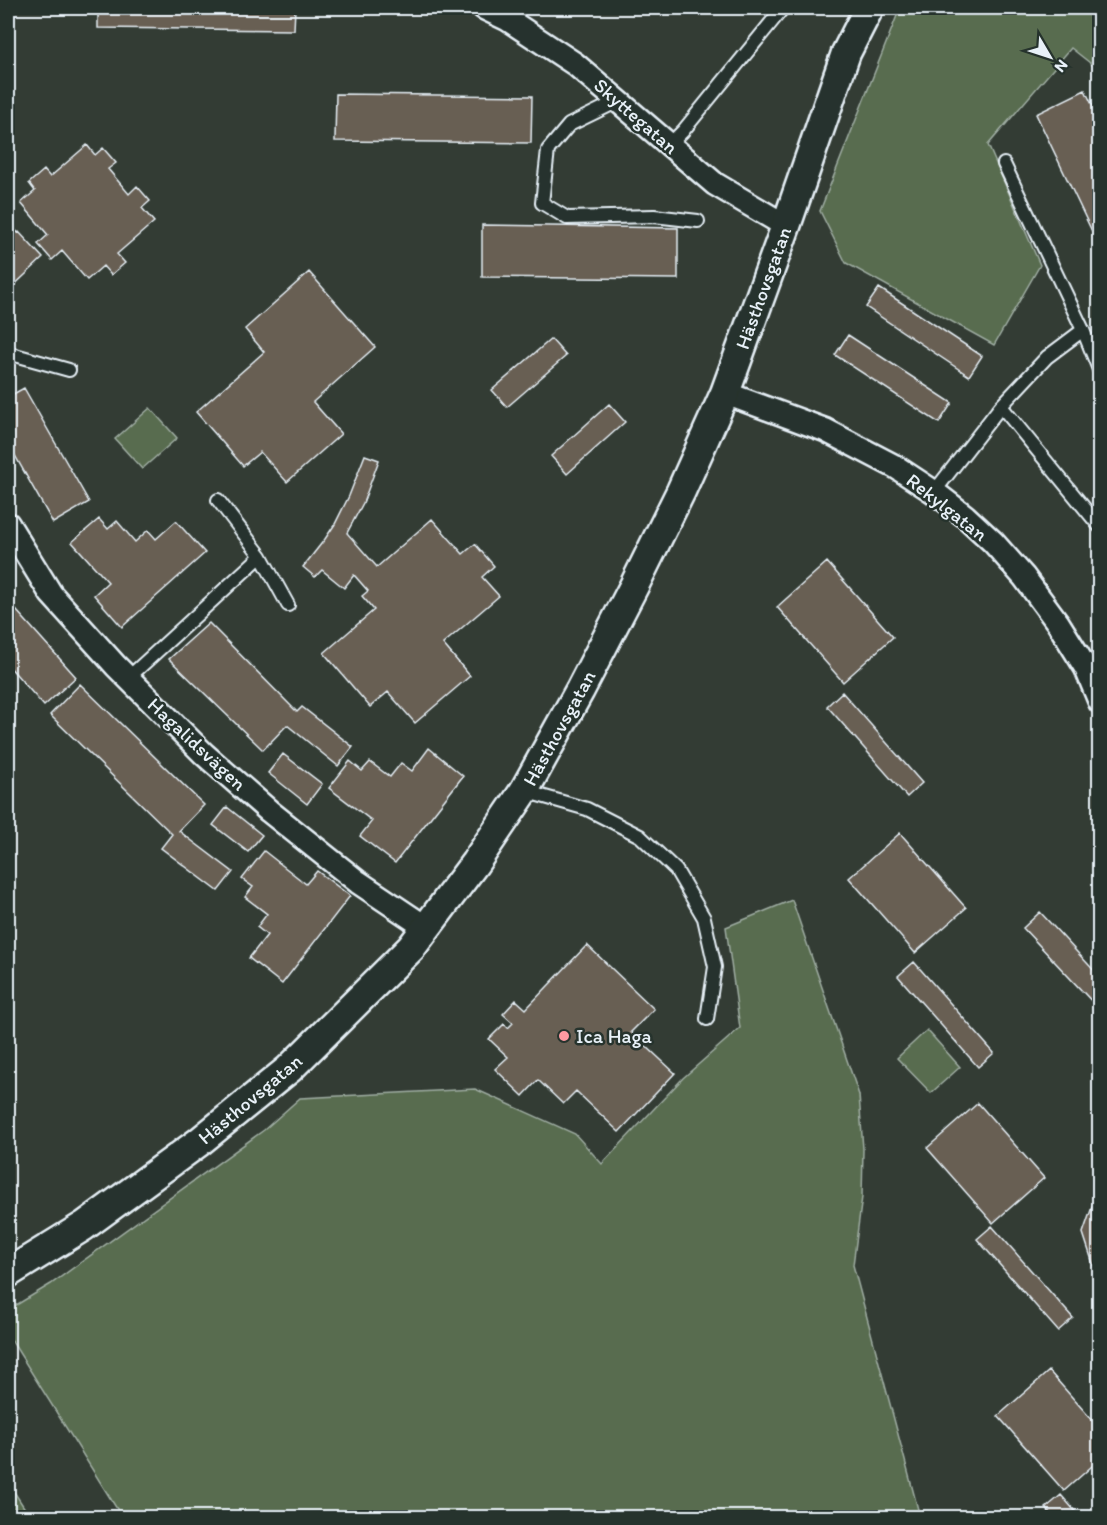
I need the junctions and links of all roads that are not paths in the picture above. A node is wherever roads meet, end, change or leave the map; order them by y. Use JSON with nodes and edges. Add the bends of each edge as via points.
{"nodes":[{"id":1,"x":484,"y":8,"type":"edge"},
{"id":2,"x":783,"y":8,"type":"edge"},
{"id":3,"x":869,"y":8,"type":"edge"},
{"id":4,"x":618,"y":101,"type":"junction"},
{"id":5,"x":669,"y":145,"type":"junction"},
{"id":6,"x":1004,"y":164,"type":"dead end"},
{"id":7,"x":698,"y":221,"type":"dead end"},
{"id":8,"x":786,"y":225,"type":"junction"},
{"id":9,"x":1083,"y":330,"type":"junction"},
{"id":10,"x":8,"y":353,"type":"edge"},
{"id":11,"x":69,"y":370,"type":"dead end"},
{"id":12,"x":1100,"y":372,"type":"edge"},
{"id":13,"x":725,"y":393,"type":"junction"},
{"id":14,"x":1001,"y":406,"type":"junction"},
{"id":15,"x":934,"y":492,"type":"junction"},
{"id":16,"x":218,"y":500,"type":"dead end"},
{"id":17,"x":8,"y":524,"type":"edge"},
{"id":18,"x":1100,"y":527,"type":"edge"},
{"id":19,"x":261,"y":556,"type":"junction"},
{"id":20,"x":288,"y":605,"type":"dead end"},
{"id":21,"x":128,"y":678,"type":"junction"},
{"id":22,"x":1100,"y":702,"type":"edge"},
{"id":23,"x":524,"y":791,"type":"junction"},
{"id":24,"x":425,"y":927,"type":"junction"},
{"id":25,"x":707,"y":1018,"type":"dead end"},
{"id":26,"x":8,"y":1273,"type":"edge"}],
"edges":[{"from":1,"to":4,"type":"street","name":"Skyttegatan","via":[[575,64]]},
{"from":2,"to":5,"type":"lane"},
{"from":3,"to":8,"type":"street","name":"Hästhovsgatan","via":[[846,53]]},
{"from":4,"to":5,"type":"street","name":"Skyttegatan"},
{"from":4,"to":7,"type":"lane","via":[[569,125],[548,150],[542,203],[567,218],[654,216]]},
{"from":5,"to":8,"type":"street","name":"Skyttegatan","via":[[715,184]]},
{"from":6,"to":9,"type":"lane"},
{"from":8,"to":13,"type":"street","name":"Hästhovsgatan"},
{"from":9,"to":12,"type":"lane"},
{"from":9,"to":14,"type":"lane","via":[[1047,357]]},
{"from":10,"to":11,"type":"lane"},
{"from":13,"to":15,"type":"street","name":"Rekylgatan","via":[[825,430]]},
{"from":13,"to":23,"type":"street","name":"Hästhovsgatan","via":[[634,586]]},
{"from":14,"to":15,"type":"lane"},
{"from":14,"to":18,"type":"lane"},
{"from":15,"to":22,"type":"street","name":"Rekylgatan","via":[[993,542],[1024,577],[1086,668]]},
{"from":16,"to":19,"type":"lane"},
{"from":17,"to":21,"type":"street","name":"Hagalidsvägen","via":[[51,594]]},
{"from":19,"to":20,"type":"lane"},
{"from":19,"to":21,"type":"lane"},
{"from":21,"to":24,"type":"street","name":"Hagalidsvägen","via":[[204,754],[269,811],[358,882]]},
{"from":23,"to":24,"type":"street","name":"Hästhovsgatan"},
{"from":23,"to":25,"type":"lane","via":[[587,808],[640,836],[676,870],[704,918],[716,967]]},
{"from":24,"to":26,"type":"street","name":"Hästhovsgatan","via":[[411,948],[289,1069],[199,1142],[84,1226]]}]}
